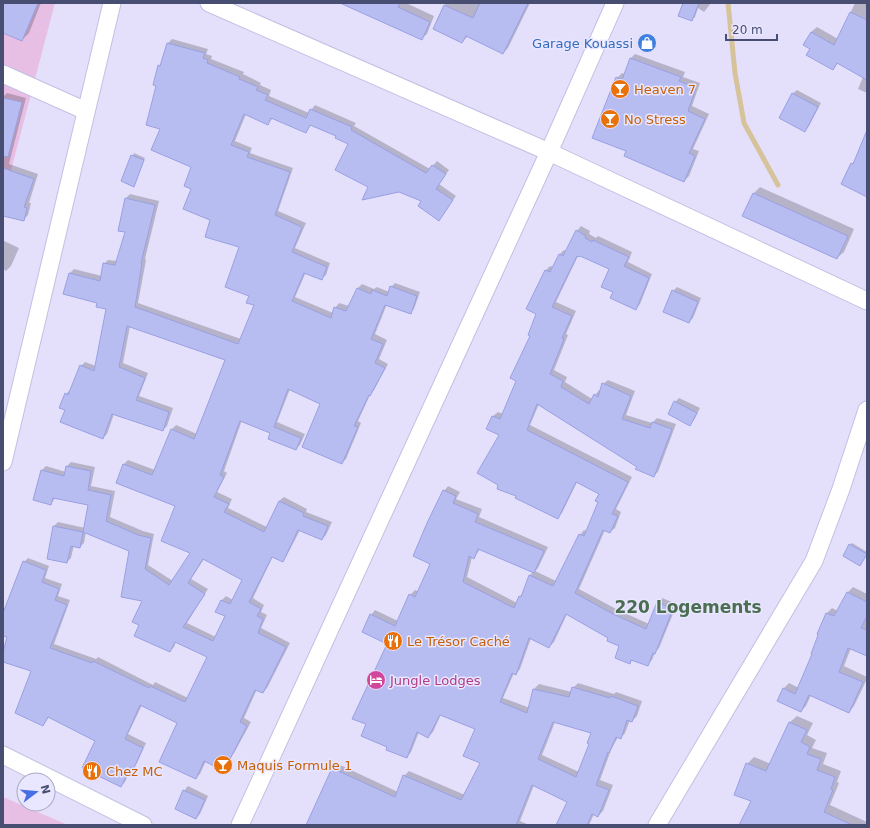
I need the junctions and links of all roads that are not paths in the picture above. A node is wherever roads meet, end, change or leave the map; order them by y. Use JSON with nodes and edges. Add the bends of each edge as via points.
{"nodes":[{"id":1,"x":112,"y":3,"type":"edge"},
{"id":2,"x":209,"y":3,"type":"edge"},
{"id":3,"x":615,"y":3,"type":"edge"},
{"id":4,"x":3,"y":74,"type":"edge"},
{"id":5,"x":86,"y":111,"type":"junction"},
{"id":6,"x":549,"y":152,"type":"junction"},
{"id":7,"x":867,"y":301,"type":"edge"},
{"id":8,"x":867,"y":410,"type":"edge"},
{"id":9,"x":3,"y":462,"type":"edge"},
{"id":10,"x":3,"y":755,"type":"edge"},
{"id":11,"x":143,"y":825,"type":"edge"},
{"id":12,"x":240,"y":825,"type":"edge"},
{"id":13,"x":658,"y":825,"type":"edge"}],
"edges":[{"from":1,"to":5,"type":"street"},
{"from":2,"to":6,"type":"street"},
{"from":3,"to":6,"type":"street"},
{"from":4,"to":5,"type":"street"},
{"from":5,"to":9,"type":"street"},
{"from":6,"to":7,"type":"street"},
{"from":6,"to":12,"type":"street"},
{"from":8,"to":13,"type":"street","via":[[842,489],[814,561]]},
{"from":10,"to":11,"type":"street"}]}
